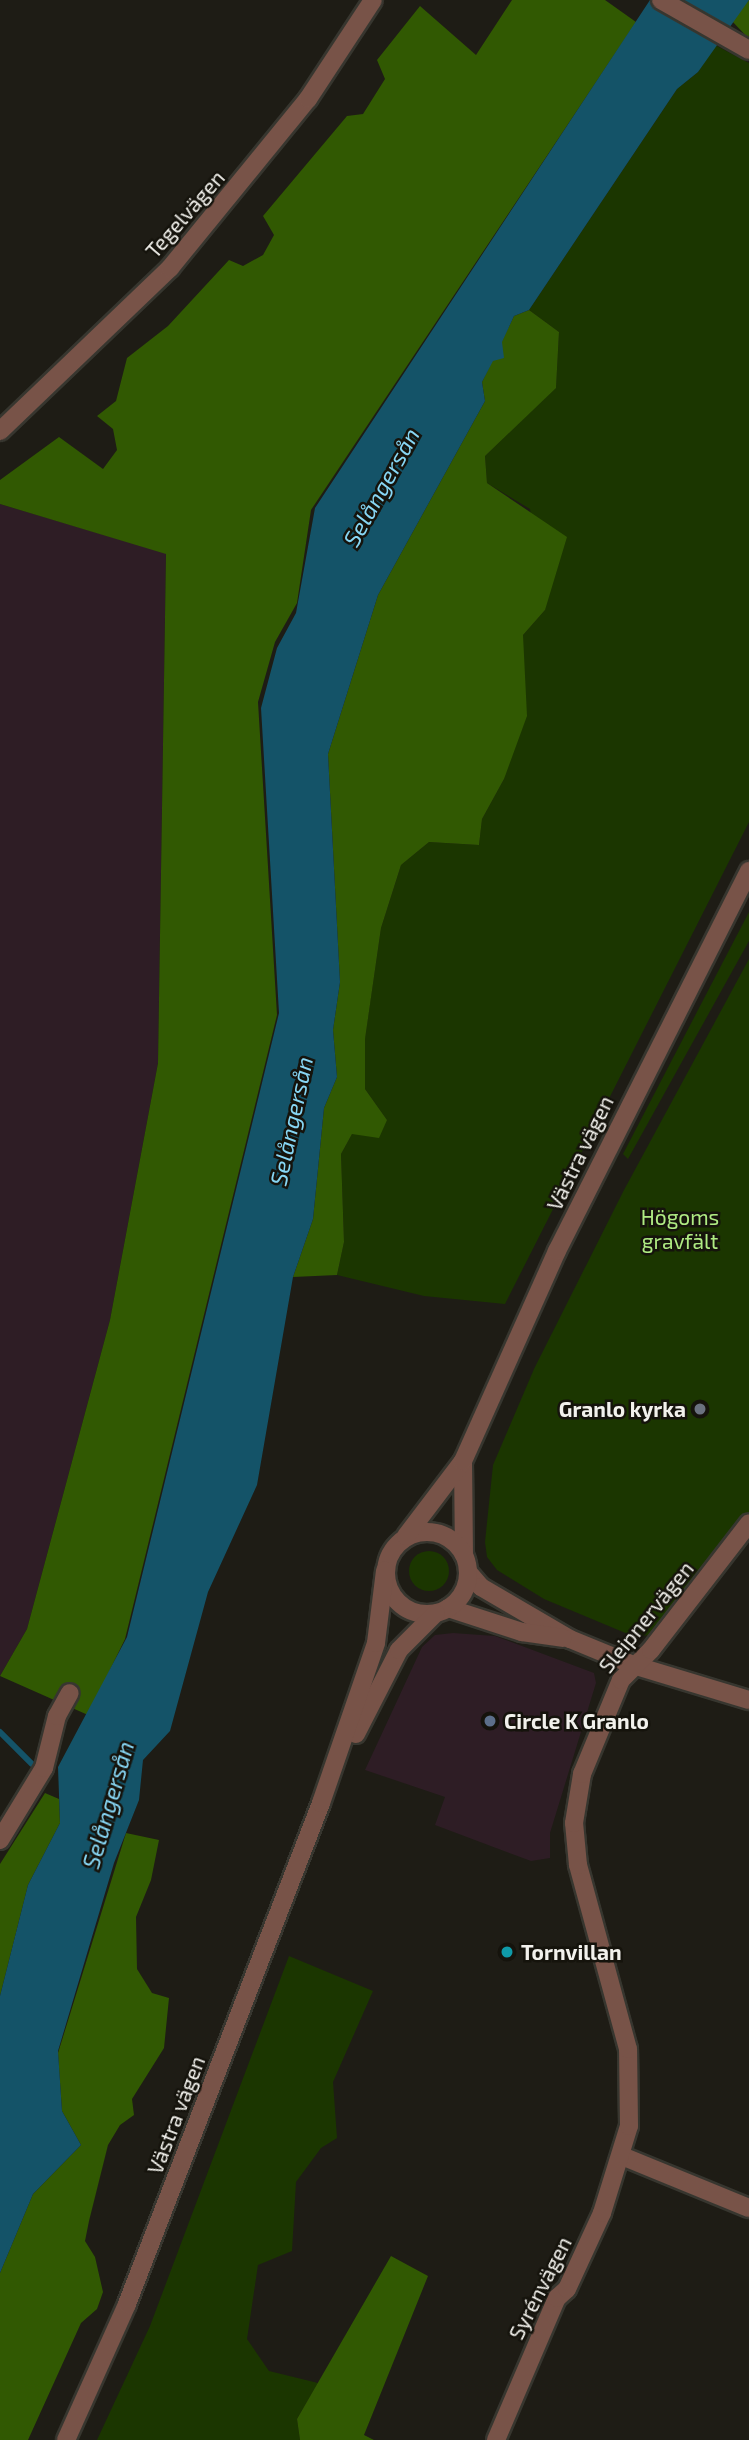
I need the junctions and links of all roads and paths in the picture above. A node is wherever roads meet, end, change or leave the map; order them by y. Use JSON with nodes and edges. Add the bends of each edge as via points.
{"nodes":[{"id":1,"x":373,"y":0,"type":"edge"},
{"id":2,"x":661,"y":0,"type":"edge"},
{"id":3,"x":745,"y":48,"type":"edge"},
{"id":4,"x":0,"y":431,"type":"edge"},
{"id":5,"x":749,"y":871,"type":"edge"},
{"id":6,"x":463,"y":1461,"type":"junction"},
{"id":7,"x":749,"y":1523,"type":"edge"},
{"id":8,"x":406,"y":1536,"type":"junction"},
{"id":9,"x":466,"y":1564,"type":"junction"},
{"id":10,"x":385,"y":1571,"type":"junction"},
{"id":11,"x":442,"y":1611,"type":"junction"},
{"id":12,"x":570,"y":1639,"type":"junction"},
{"id":13,"x":634,"y":1665,"type":"junction"},
{"id":14,"x":70,"y":1693,"type":"dead end"},
{"id":15,"x":749,"y":1700,"type":"edge"},
{"id":16,"x":321,"y":1803,"type":"junction"},
{"id":17,"x":0,"y":1840,"type":"edge"},
{"id":18,"x":622,"y":2157,"type":"junction"},
{"id":19,"x":749,"y":2208,"type":"edge"},
{"id":20,"x":66,"y":2440,"type":"edge"},
{"id":21,"x":496,"y":2440,"type":"edge"}],
"edges":[{"from":1,"to":4,"type":"street","name":"Tegelvägen","via":[[308,99],[170,268]]},
{"from":2,"to":3,"type":"street"},
{"from":5,"to":6,"type":"street","name":"Västra vägen","via":[[557,1251]]},
{"from":6,"to":8,"type":"street","name":"Västra vägen"},
{"from":6,"to":9,"type":"street","name":"Västra vägen"},
{"from":7,"to":13,"type":"street","name":"Sleipnervägen","via":[[651,1650]]},
{"from":8,"to":9,"type":"street","via":[[434,1532],[454,1542]]},
{"from":8,"to":10,"type":"street","via":[[391,1552]]},
{"from":9,"to":11,"type":"street","via":[[464,1591]]},
{"from":9,"to":12,"type":"street","via":[[481,1587]]},
{"from":10,"to":11,"type":"street","via":[[390,1592],[403,1607]]},
{"from":10,"to":16,"type":"street","name":"Västra vägen","via":[[376,1643]]},
{"from":11,"to":12,"type":"street"},
{"from":11,"to":16,"type":"street","name":"Västra vägen","via":[[399,1650]]},
{"from":12,"to":13,"type":"street"},
{"from":13,"to":15,"type":"street"},
{"from":13,"to":18,"type":"street","name":"Sleipnervägen","via":[[614,1691],[590,1752],[574,1823],[587,1909],[628,2049],[631,2095]]},
{"from":14,"to":17,"type":"street","via":[[57,1716],[44,1768]]},
{"from":16,"to":20,"type":"street","name":"Västra vägen","via":[[127,2304]]},
{"from":18,"to":19,"type":"street"},
{"from":18,"to":21,"type":"street","name":"Syrénvägen","via":[[589,2244],[567,2289],[557,2298]]}]}
